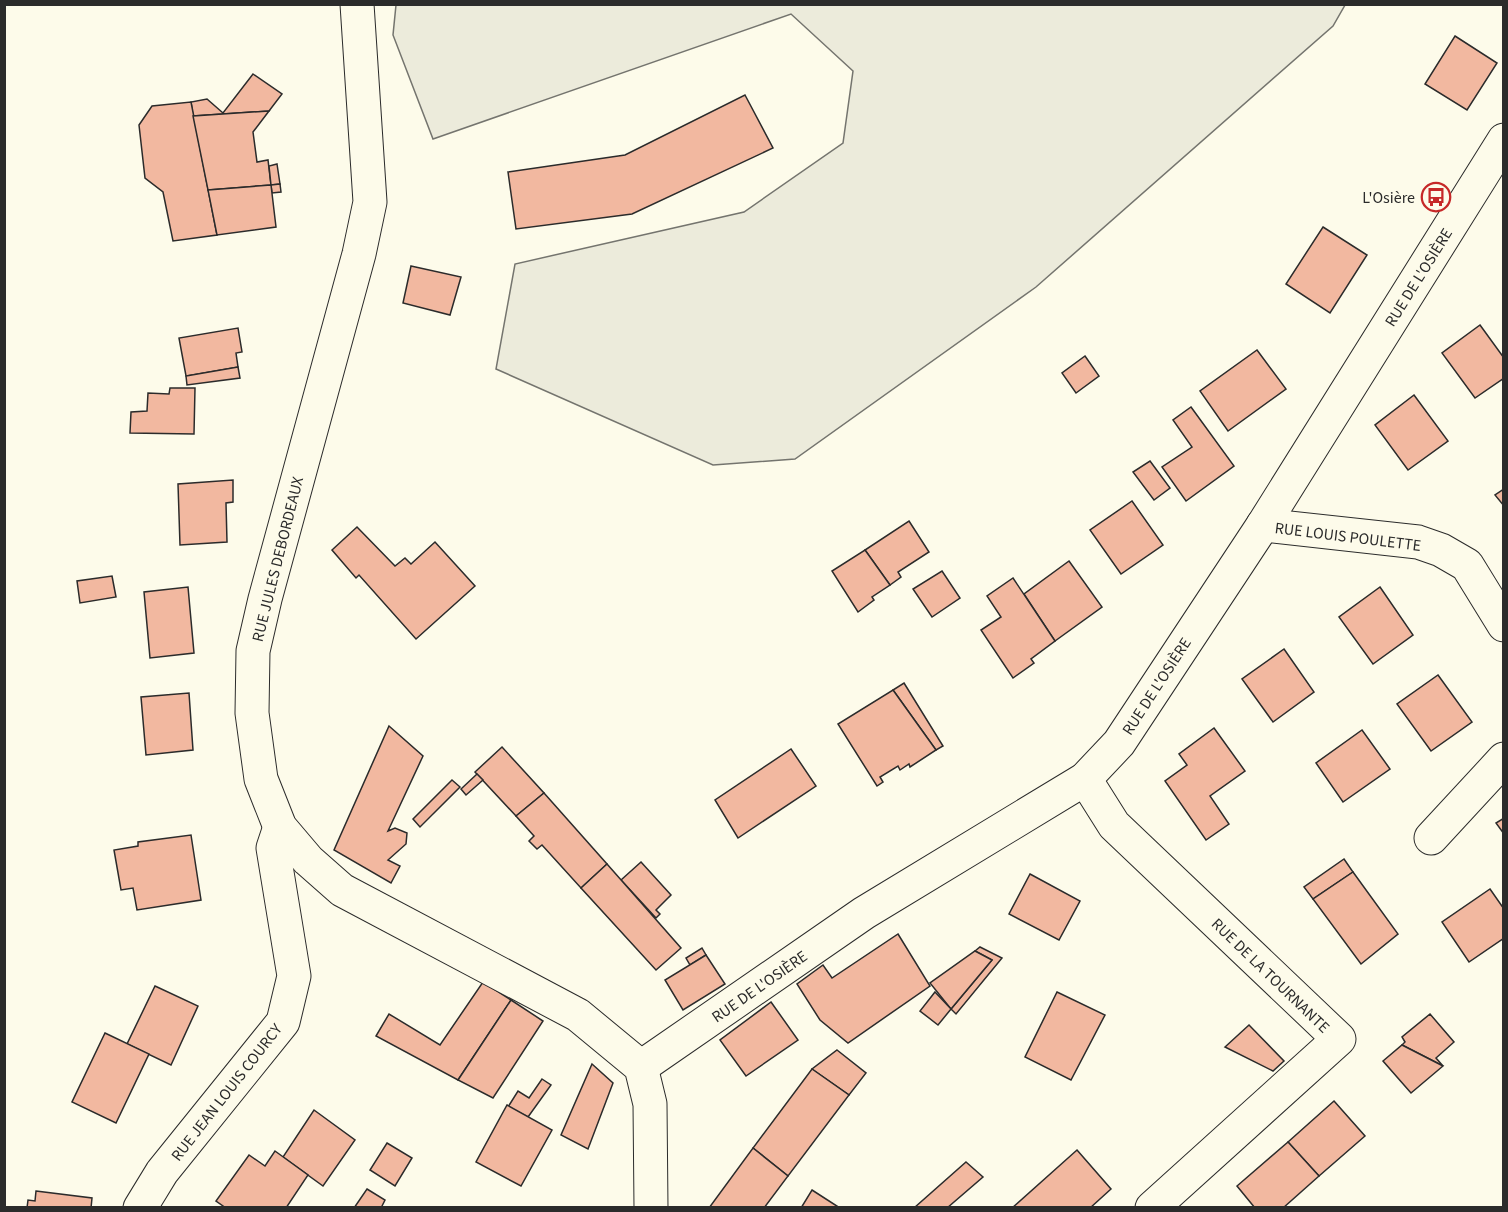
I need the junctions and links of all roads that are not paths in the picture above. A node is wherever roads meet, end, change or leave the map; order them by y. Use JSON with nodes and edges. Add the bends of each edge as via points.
{"nodes":[{"id":1,"x":357,"y":4,"type":"edge"},
{"id":2,"x":1503,"y":140,"type":"edge"},
{"id":3,"x":1263,"y":525,"type":"junction"},
{"id":4,"x":1503,"y":625,"type":"edge"},
{"id":5,"x":1503,"y":759,"type":"edge"},
{"id":6,"x":1085,"y":779,"type":"junction"},
{"id":7,"x":279,"y":827,"type":"junction"},
{"id":8,"x":1431,"y":838,"type":"dead end"},
{"id":9,"x":641,"y":1067,"type":"junction"},
{"id":10,"x":140,"y":1208,"type":"edge"},
{"id":11,"x":651,"y":1208,"type":"edge"},
{"id":12,"x":1152,"y":1208,"type":"edge"}],
"edges":[{"from":1,"to":7,"type":"street","name":"RUE JULES DEBORDEAUX","via":[[370,202],[254,651],[252,713],[261,779]]},
{"from":2,"to":3,"type":"street","name":"RUE DE L'OSIÈRE"},
{"from":3,"to":4,"type":"street","name":"RUE LOUIS POULETTE","via":[[1418,542],[1441,550],[1467,565]]},
{"from":3,"to":6,"type":"street","name":"RUE DE L'OSIÈRE","via":[[1119,743]]},
{"from":5,"to":8,"type":"street"},
{"from":6,"to":9,"type":"street","name":"RUE DE L'OSIÈRE","via":[[864,913]]},
{"from":6,"to":12,"type":"street","name":"RUE DE LA TOURNANTE","via":[[1114,825],[1339,1039]]},
{"from":7,"to":9,"type":"street","name":"RUE JULES DEBORDEAUX","via":[[342,890],[578,1015]]},
{"from":7,"to":10,"type":"street","name":"RUE JEAN LOUIS COURCY","via":[[273,848],[294,976],[283,1022],[162,1172]]},
{"from":9,"to":11,"type":"street","via":[[650,1104]]}]}
